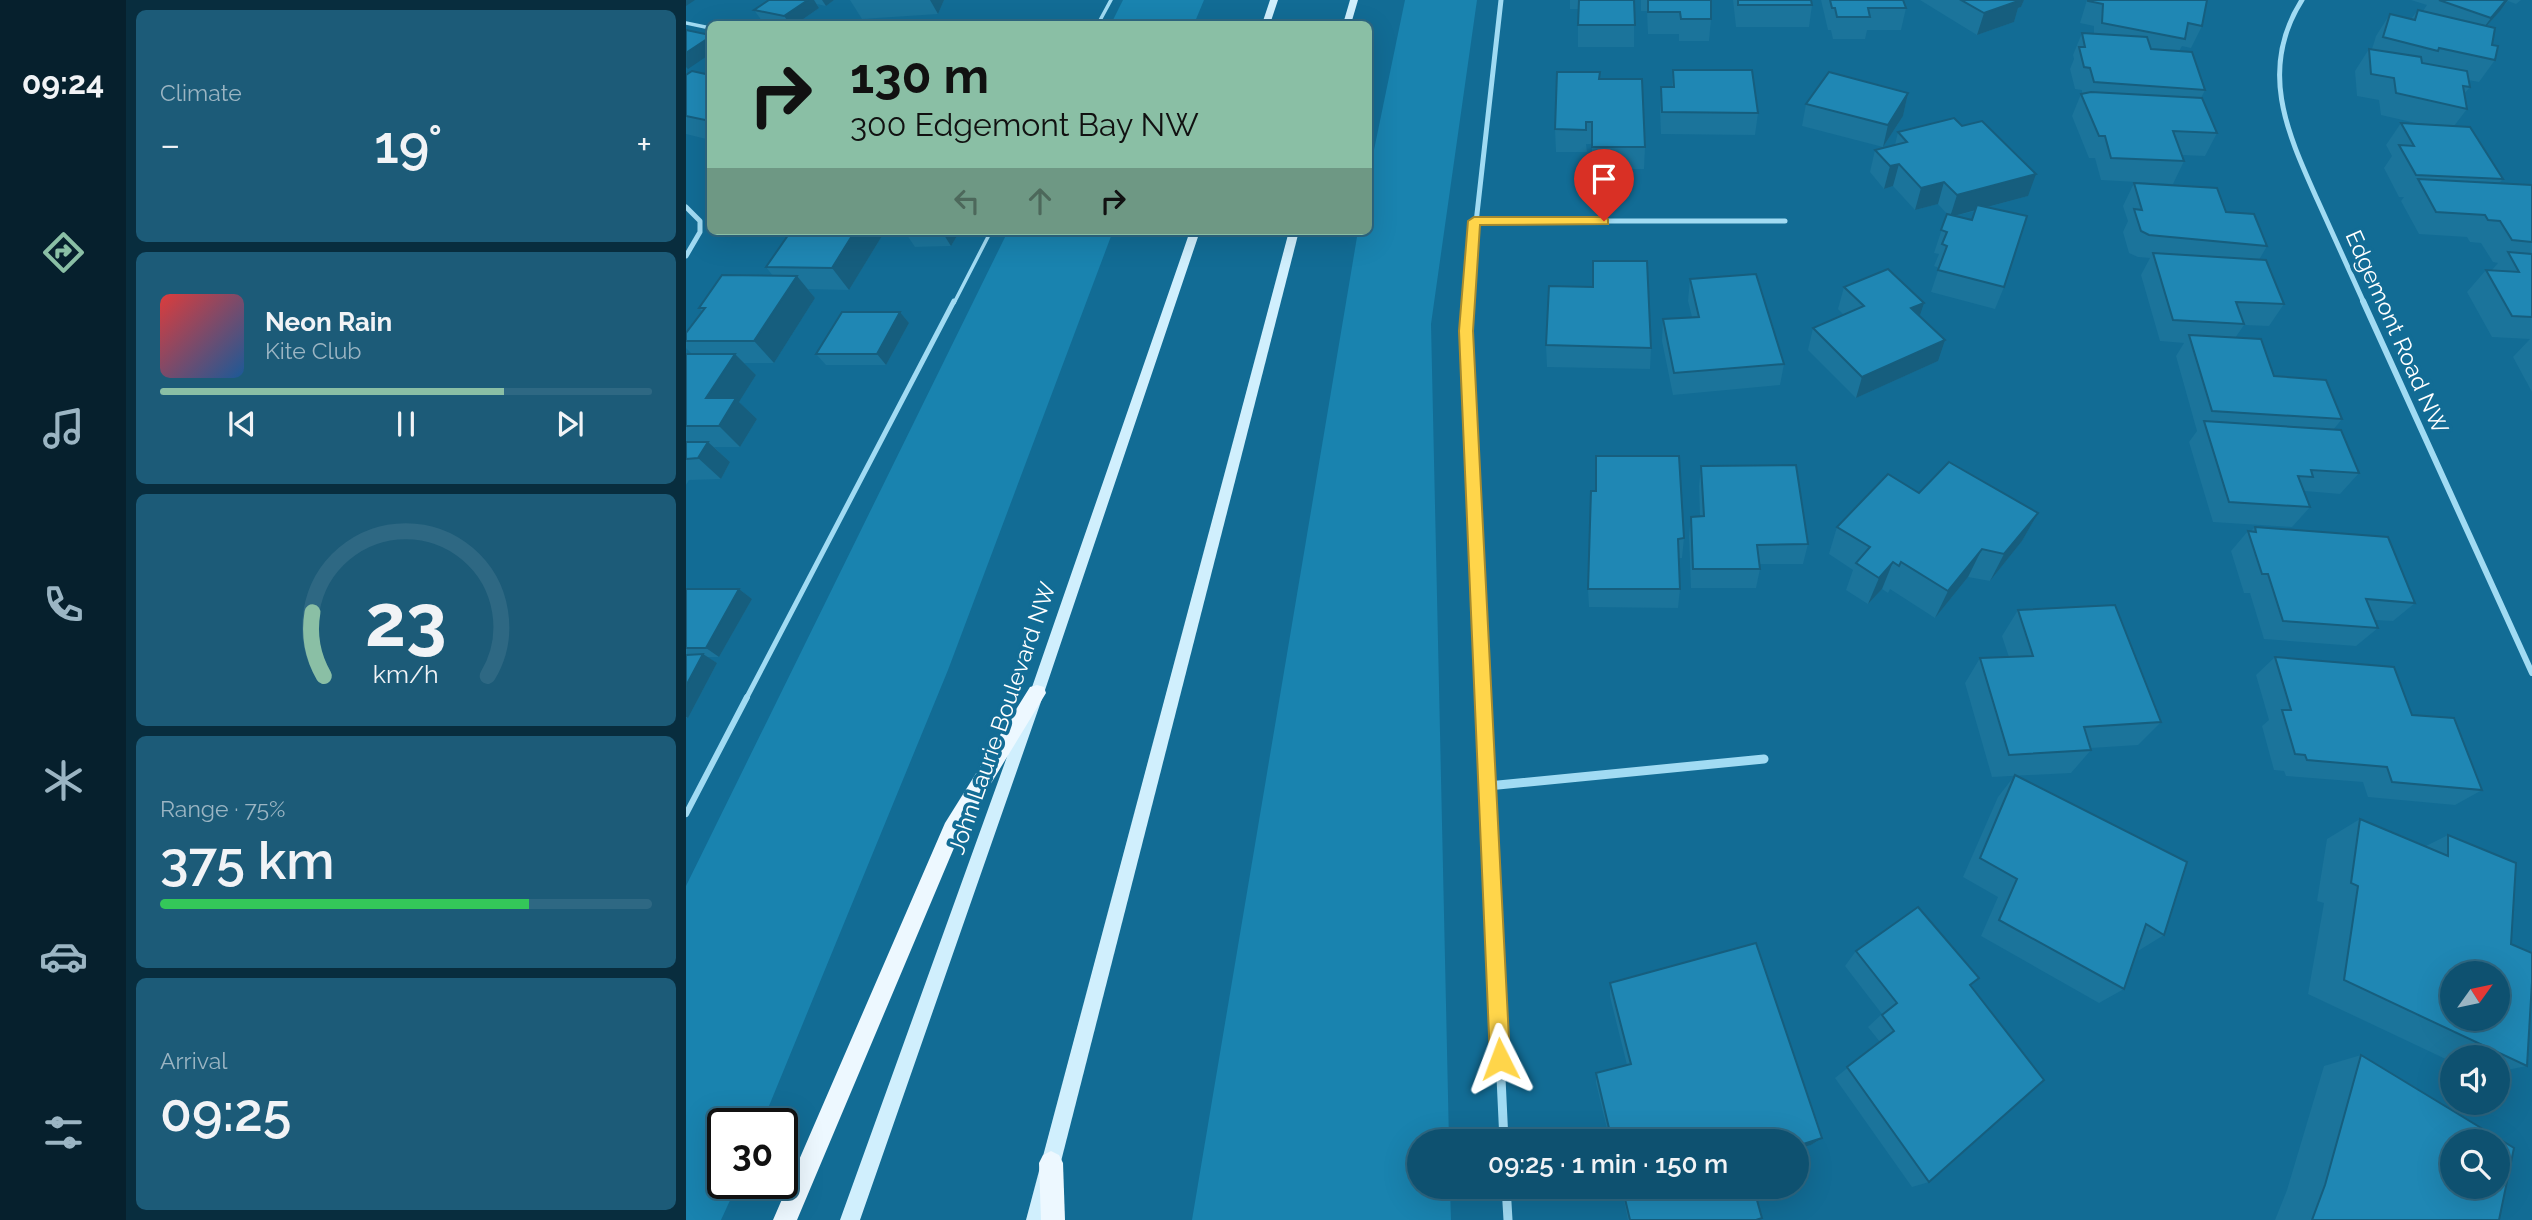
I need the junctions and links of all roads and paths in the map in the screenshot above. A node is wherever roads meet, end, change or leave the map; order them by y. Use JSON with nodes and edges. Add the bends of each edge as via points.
{"nodes":[{"id":1,"x":1111,"y":0,"type":"edge"},
{"id":2,"x":1274,"y":0,"type":"edge"},
{"id":3,"x":1354,"y":0,"type":"edge"},
{"id":4,"x":1501,"y":0,"type":"edge"},
{"id":5,"x":2302,"y":0,"type":"edge"},
{"id":6,"x":1100,"y":21,"type":"edge"},
{"id":7,"x":1267,"y":21,"type":"edge"},
{"id":8,"x":1349,"y":21,"type":"edge"},
{"id":9,"x":686,"y":23,"type":"edge"},
{"id":10,"x":707,"y":27,"type":"edge"},
{"id":11,"x":686,"y":207,"type":"edge"},
{"id":12,"x":1474,"y":221,"type":"junction"},
{"id":13,"x":1785,"y":221,"type":"dead end"},
{"id":14,"x":989,"y":235,"type":"edge"},
{"id":15,"x":1194,"y":235,"type":"edge"},
{"id":16,"x":1293,"y":235,"type":"edge"},
{"id":17,"x":686,"y":256,"type":"edge"},
{"id":18,"x":2532,"y":673,"type":"edge"},
{"id":19,"x":1037,"y":693,"type":"junction"},
{"id":20,"x":1764,"y":759,"type":"dead end"},
{"id":21,"x":1488,"y":786,"type":"junction"},
{"id":22,"x":686,"y":814,"type":"edge"},
{"id":23,"x":1503,"y":1129,"type":"edge"},
{"id":24,"x":1051,"y":1163,"type":"junction"},
{"id":25,"x":1507,"y":1199,"type":"edge"},
{"id":26,"x":785,"y":1220,"type":"edge"},
{"id":27,"x":850,"y":1220,"type":"edge"},
{"id":28,"x":1036,"y":1220,"type":"edge"},
{"id":29,"x":1053,"y":1220,"type":"edge"},
{"id":30,"x":1508,"y":1220,"type":"edge"}],
"edges":[{"from":1,"to":6,"type":"lane"},
{"from":2,"to":7,"type":"main road"},
{"from":3,"to":8,"type":"main road"},
{"from":4,"to":12,"type":"street"},
{"from":5,"to":18,"type":"street","name":"Edgemont Road NW","via":[[2282,43],[2277,82],[2288,135]]},
{"from":9,"to":10,"type":"lane"},
{"from":11,"to":17,"type":"street","via":[[700,221],[700,232]]},
{"from":12,"to":13,"type":"street"},
{"from":12,"to":21,"type":"street","via":[[1466,331]]},
{"from":14,"to":22,"type":"lane"},
{"from":15,"to":19,"type":"main road","name":"John Laurie Boulevard NW"},
{"from":16,"to":24,"type":"main road"},
{"from":19,"to":26,"type":"main road","via":[[952,830]]},
{"from":19,"to":27,"type":"main road","name":"John Laurie Boulevard NW"},
{"from":20,"to":21,"type":"street"},
{"from":21,"to":23,"type":"street"},
{"from":24,"to":28,"type":"main road"},
{"from":24,"to":29,"type":"main road"},
{"from":25,"to":30,"type":"street"}]}
